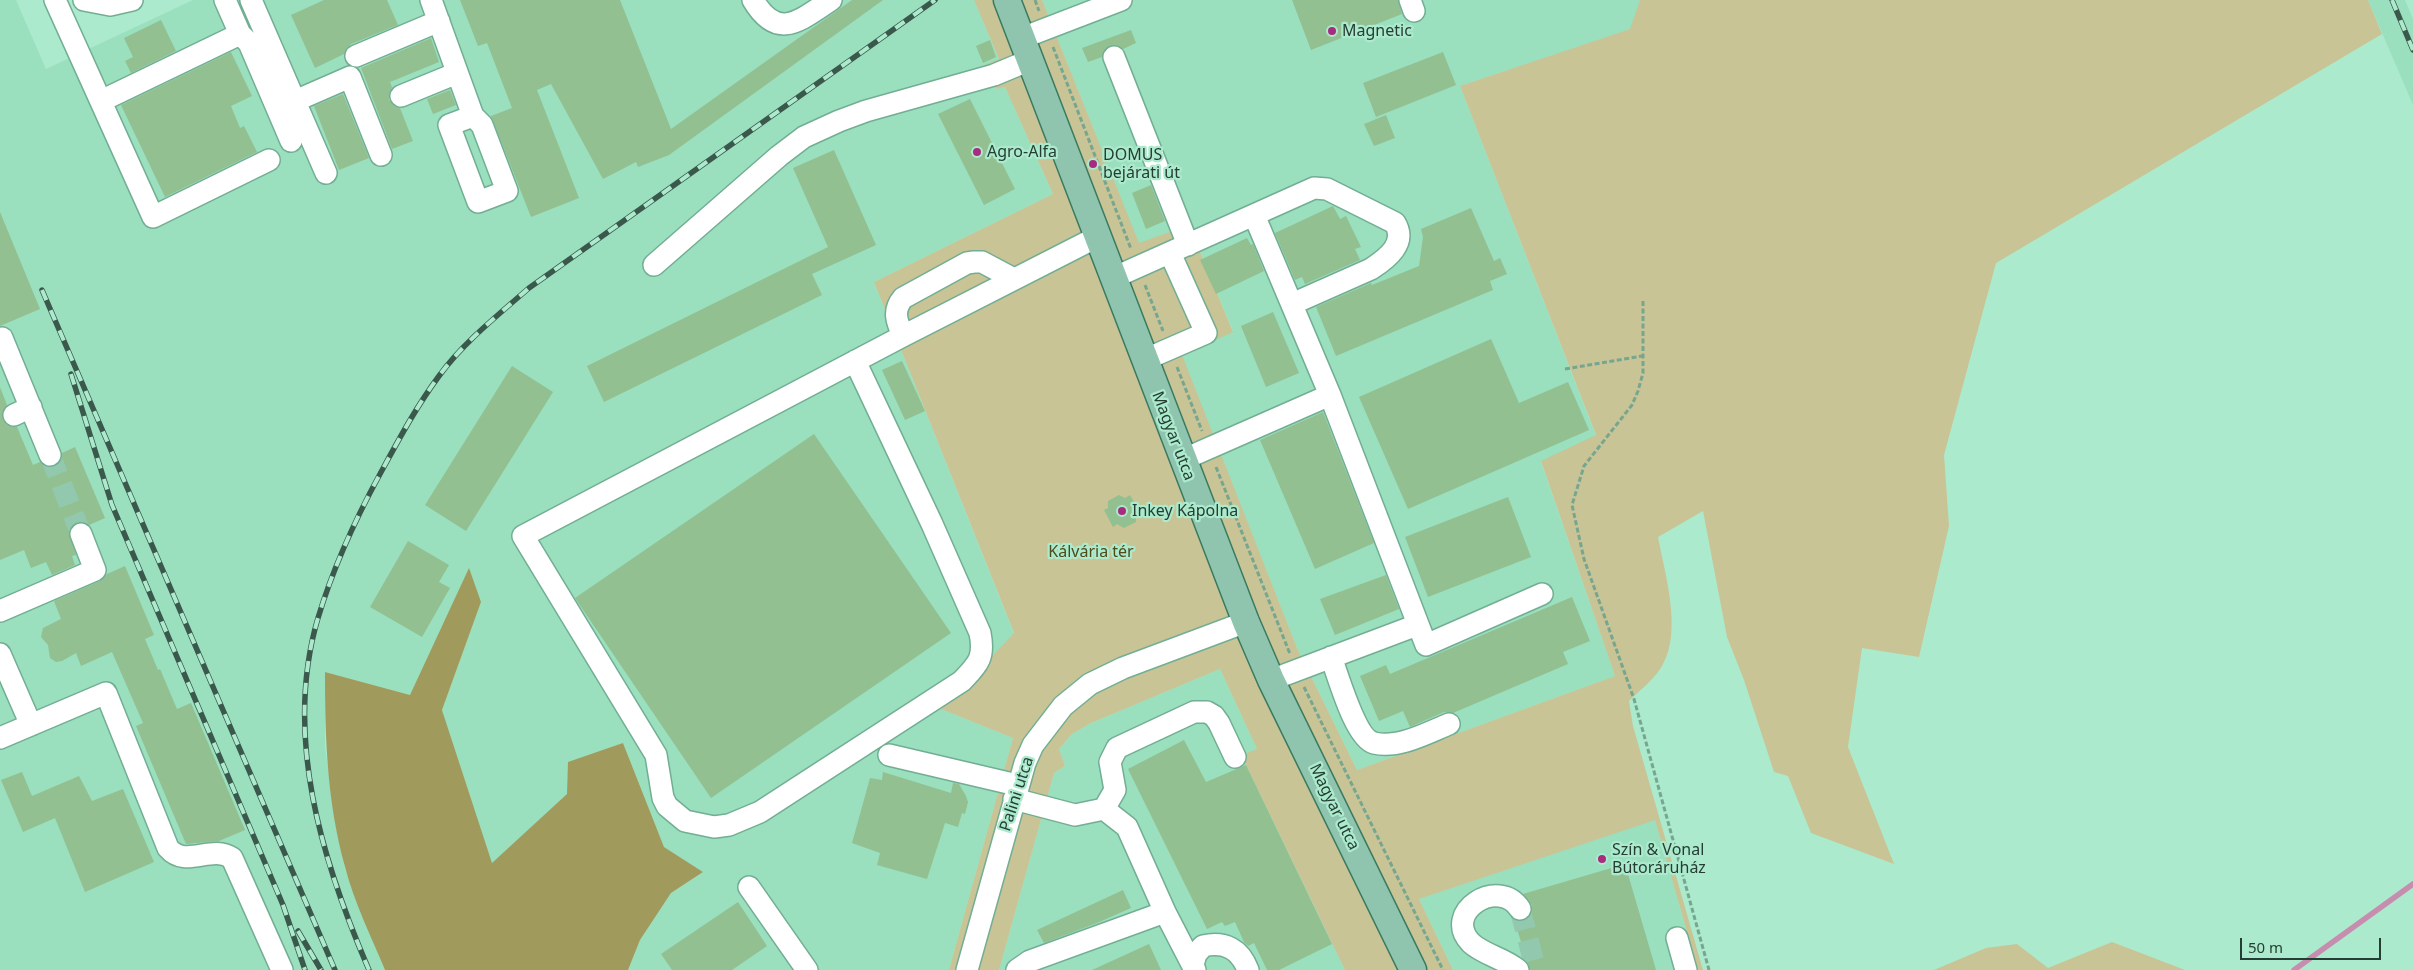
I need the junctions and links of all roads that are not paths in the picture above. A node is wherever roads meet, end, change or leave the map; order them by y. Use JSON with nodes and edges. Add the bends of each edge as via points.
{"nodes":[{"id":1,"x":56,"y":0,"type":"edge"},
{"id":2,"x":84,"y":0,"type":"edge"},
{"id":3,"x":132,"y":0,"type":"edge"},
{"id":4,"x":225,"y":0,"type":"edge"},
{"id":5,"x":251,"y":0,"type":"edge"},
{"id":6,"x":431,"y":0,"type":"edge"},
{"id":7,"x":753,"y":0,"type":"edge"},
{"id":8,"x":831,"y":0,"type":"edge"},
{"id":9,"x":1007,"y":0,"type":"edge"},
{"id":10,"x":1120,"y":0,"type":"edge"},
{"id":11,"x":439,"y":21,"type":"junction"},
{"id":12,"x":240,"y":34,"type":"junction"},
{"id":13,"x":1026,"y":49,"type":"junction"},
{"id":14,"x":356,"y":56,"type":"dead end"},
{"id":15,"x":1114,"y":57,"type":"dead end"},
{"id":16,"x":457,"y":73,"type":"junction"},
{"id":17,"x":401,"y":96,"type":"dead end"},
{"id":18,"x":101,"y":101,"type":"junction"},
{"id":19,"x":295,"y":101,"type":"junction"},
{"id":20,"x":472,"y":116,"type":"dead end"},
{"id":21,"x":291,"y":141,"type":"dead end"},
{"id":22,"x":381,"y":155,"type":"dead end"},
{"id":23,"x":269,"y":160,"type":"dead end"},
{"id":24,"x":326,"y":173,"type":"dead end"},
{"id":25,"x":1254,"y":216,"type":"junction"},
{"id":26,"x":1097,"y":237,"type":"junction"},
{"id":27,"x":1179,"y":249,"type":"junction"},
{"id":28,"x":654,"y":265,"type":"dead end"},
{"id":29,"x":1112,"y":278,"type":"junction"},
{"id":30,"x":1014,"y":279,"type":"junction"},
{"id":31,"x":1292,"y":304,"type":"junction"},
{"id":32,"x":2,"y":338,"type":"dead end"},
{"id":33,"x":900,"y":338,"type":"junction"},
{"id":34,"x":1144,"y":360,"type":"junction"},
{"id":35,"x":856,"y":361,"type":"junction"},
{"id":36,"x":1330,"y":395,"type":"junction"},
{"id":37,"x":50,"y":455,"type":"tunnel mouth"},
{"id":38,"x":1182,"y":460,"type":"junction"},
{"id":39,"x":81,"y":534,"type":"tunnel mouth"},
{"id":40,"x":1542,"y":594,"type":"dead end"},
{"id":41,"x":0,"y":611,"type":"edge"},
{"id":42,"x":1246,"y":622,"type":"junction"},
{"id":43,"x":1417,"y":625,"type":"junction"},
{"id":44,"x":0,"y":654,"type":"edge"},
{"id":45,"x":1331,"y":657,"type":"junction"},
{"id":46,"x":1272,"y":680,"type":"junction"},
{"id":47,"x":1448,"y":724,"type":"dead end"},
{"id":48,"x":31,"y":725,"type":"junction"},
{"id":49,"x":0,"y":738,"type":"edge"},
{"id":50,"x":889,"y":755,"type":"dead end"},
{"id":51,"x":1235,"y":757,"type":"dead end"},
{"id":52,"x":1016,"y":792,"type":"junction"},
{"id":53,"x":1104,"y":809,"type":"junction"},
{"id":54,"x":750,"y":887,"type":"dead end"},
{"id":55,"x":1520,"y":909,"type":"tunnel mouth"},
{"id":56,"x":1165,"y":912,"type":"junction"},
{"id":57,"x":1175,"y":931,"type":"junction"},
{"id":58,"x":1678,"y":938,"type":"dead end"},
{"id":59,"x":1210,"y":945,"type":"junction"},
{"id":60,"x":1194,"y":967,"type":"edge"},
{"id":61,"x":282,"y":970,"type":"edge"},
{"id":62,"x":807,"y":970,"type":"edge"},
{"id":63,"x":967,"y":970,"type":"edge"},
{"id":64,"x":1017,"y":970,"type":"edge"},
{"id":65,"x":1248,"y":970,"type":"edge"},
{"id":66,"x":1413,"y":970,"type":"edge"},
{"id":67,"x":1518,"y":970,"type":"edge"},
{"id":68,"x":1686,"y":970,"type":"edge"}],
"edges":[{"from":1,"to":18,"type":"street"},
{"from":2,"to":3,"type":"street","via":[[110,5]]},
{"from":4,"to":12,"type":"street"},
{"from":5,"to":19,"type":"street"},
{"from":6,"to":11,"type":"street"},
{"from":7,"to":8,"type":"street","via":[[768,19],[783,25]]},
{"from":9,"to":13,"type":"main road","name":"Magyar utca"},
{"from":10,"to":13,"type":"street","via":[[1046,29]]},
{"from":11,"to":14,"type":"street"},
{"from":11,"to":16,"type":"street"},
{"from":12,"to":18,"type":"street"},
{"from":12,"to":21,"type":"street","via":[[249,43]]},
{"from":13,"to":26,"type":"main road","name":"Magyar utca"},
{"from":13,"to":28,"type":"street","via":[[994,75],[866,111],[804,137]]},
{"from":15,"to":27,"type":"street"},
{"from":16,"to":17,"type":"street"},
{"from":16,"to":20,"type":"street"},
{"from":18,"to":23,"type":"street","via":[[153,216]]},
{"from":19,"to":22,"type":"street","via":[[350,77]]},
{"from":19,"to":24,"type":"street"},
{"from":25,"to":27,"type":"street"},
{"from":25,"to":31,"type":"street"},
{"from":25,"to":31,"type":"street","via":[[1314,188],[1327,189],[1388,218],[1398,228],[1398,243],[1383,261]]},
{"from":26,"to":29,"type":"main road","name":"Magyar utca"},
{"from":26,"to":30,"type":"street"},
{"from":27,"to":29,"type":"street"},
{"from":27,"to":34,"type":"street","via":[[1206,333]]},
{"from":29,"to":34,"type":"main road","name":"Magyar utca"},
{"from":30,"to":33,"type":"street"},
{"from":30,"to":33,"type":"street","via":[[982,262],[967,264],[903,298],[896,314]]},
{"from":31,"to":36,"type":"street"},
{"from":32,"to":37,"type":"street","via":[[22,411]]},
{"from":33,"to":35,"type":"street"},
{"from":34,"to":38,"type":"main road","name":"Magyar utca"},
{"from":35,"to":35,"type":"street","via":[[980,633],[981,657],[962,681],[760,812],[714,828],[685,821],[667,806],[656,755],[523,536]]},
{"from":36,"to":38,"type":"street"},
{"from":36,"to":43,"type":"street"},
{"from":38,"to":42,"type":"main road","name":"Magyar utca"},
{"from":39,"to":41,"type":"street","via":[[95,570]]},
{"from":40,"to":43,"type":"street","via":[[1426,645]]},
{"from":42,"to":46,"type":"main road","name":"Magyar utca"},
{"from":42,"to":52,"type":"street","name":"Palini utca","via":[[1123,668],[1074,695],[1033,745]]},
{"from":43,"to":45,"type":"street"},
{"from":44,"to":48,"type":"street"},
{"from":45,"to":46,"type":"street"},
{"from":45,"to":47,"type":"street","via":[[1357,724],[1368,740],[1375,743],[1407,740]]},
{"from":46,"to":66,"type":"main road","name":"Magyar utca"},
{"from":48,"to":49,"type":"street"},
{"from":48,"to":61,"type":"street","via":[[106,693],[168,848],[185,858],[216,853],[232,858]]},
{"from":50,"to":52,"type":"street"},
{"from":51,"to":53,"type":"street","via":[[1214,716],[1200,711],[1184,715],[1117,748],[1110,762],[1115,790]]},
{"from":52,"to":53,"type":"street","via":[[1074,815]]},
{"from":52,"to":63,"type":"street","name":"Palini utca"},
{"from":53,"to":56,"type":"street","via":[[1127,827]]},
{"from":54,"to":62,"type":"street"},
{"from":55,"to":67,"type":"street","via":[[1504,896],[1483,898],[1470,906],[1463,924],[1470,942]]},
{"from":56,"to":57,"type":"street"},
{"from":56,"to":64,"type":"street","via":[[1030,961]]},
{"from":57,"to":59,"type":"street","via":[[1195,943]]},
{"from":57,"to":60,"type":"street"},
{"from":58,"to":68,"type":"street"},
{"from":59,"to":60,"type":"street","via":[[1199,949]]},
{"from":59,"to":65,"type":"street","via":[[1232,948]]}]}
